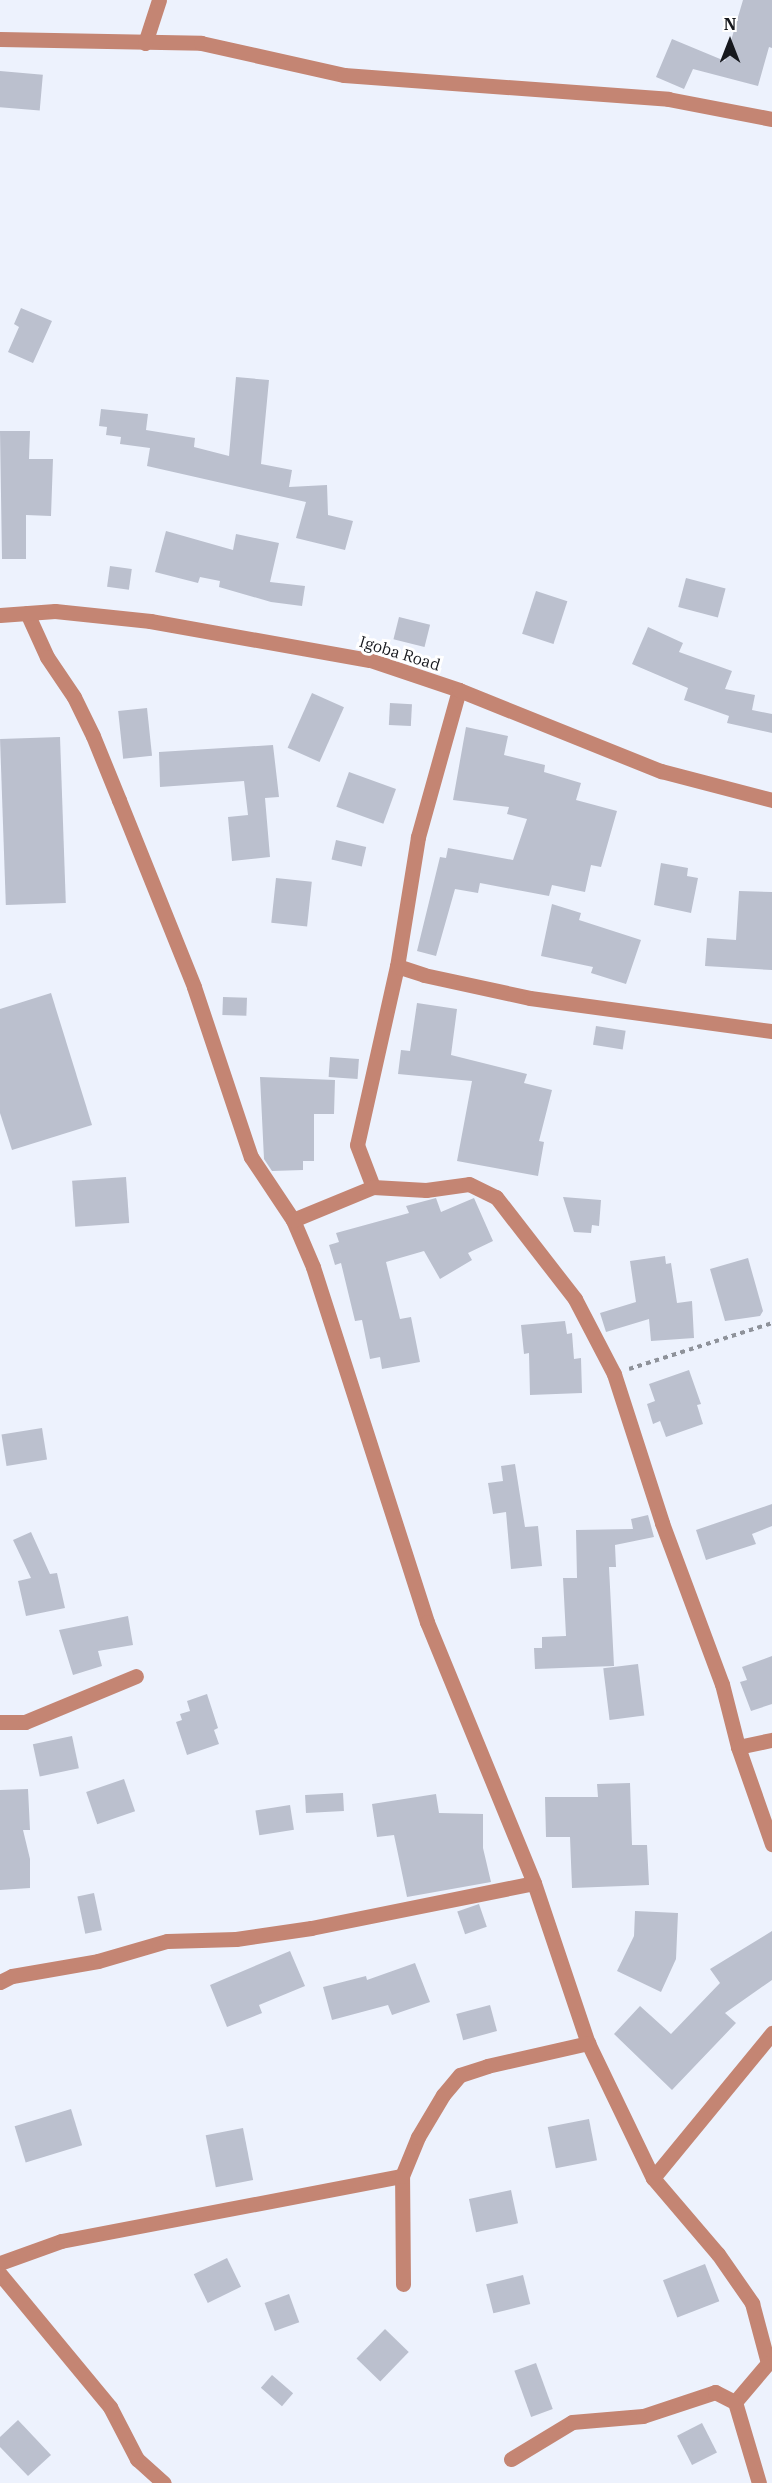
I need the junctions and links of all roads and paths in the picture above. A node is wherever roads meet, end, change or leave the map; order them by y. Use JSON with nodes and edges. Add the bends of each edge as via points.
{"nodes":[{"id":1,"x":159,"y":0,"type":"edge"},
{"id":2,"x":0,"y":39,"type":"edge"},
{"id":3,"x":145,"y":43,"type":"junction"},
{"id":4,"x":772,"y":119,"type":"edge"},
{"id":5,"x":27,"y":612,"type":"junction"},
{"id":6,"x":0,"y":615,"type":"edge"},
{"id":7,"x":459,"y":690,"type":"junction"},
{"id":8,"x":772,"y":800,"type":"edge"},
{"id":9,"x":397,"y":966,"type":"junction"},
{"id":10,"x":772,"y":1031,"type":"edge"},
{"id":11,"x":373,"y":1187,"type":"junction"},
{"id":12,"x":293,"y":1220,"type":"junction"},
{"id":13,"x":772,"y":1323,"type":"edge"},
{"id":14,"x":614,"y":1374,"type":"junction"},
{"id":15,"x":136,"y":1676,"type":"dead end"},
{"id":16,"x":0,"y":1722,"type":"edge"},
{"id":17,"x":772,"y":1740,"type":"edge"},
{"id":18,"x":738,"y":1747,"type":"junction"},
{"id":19,"x":772,"y":1844,"type":"edge"},
{"id":20,"x":534,"y":1883,"type":"junction"},
{"id":21,"x":0,"y":1983,"type":"edge"},
{"id":22,"x":772,"y":2033,"type":"edge"},
{"id":23,"x":588,"y":2043,"type":"junction"},
{"id":24,"x":402,"y":2176,"type":"junction"},
{"id":25,"x":653,"y":2178,"type":"junction"},
{"id":26,"x":0,"y":2263,"type":"edge"},
{"id":27,"x":0,"y":2274,"type":"edge"},
{"id":28,"x":403,"y":2284,"type":"dead end"},
{"id":29,"x":735,"y":2402,"type":"junction"},
{"id":30,"x":511,"y":2459,"type":"dead end"},
{"id":31,"x":164,"y":2483,"type":"edge"},
{"id":32,"x":759,"y":2483,"type":"edge"}],
"edges":[{"from":1,"to":3,"type":"street"},
{"from":2,"to":3,"type":"street"},
{"from":3,"to":4,"type":"street","via":[[201,43],[344,75],[668,99]]},
{"from":5,"to":6,"type":"street","name":"Igoba Road"},
{"from":5,"to":7,"type":"street","name":"Igoba Road","via":[[55,611],[150,621],[292,644],[370,660]]},
{"from":5,"to":12,"type":"street","via":[[46,657],[74,698],[93,736],[194,987],[250,1157]]},
{"from":7,"to":8,"type":"street","name":"Igoba Road","via":[[661,771]]},
{"from":7,"to":9,"type":"street","via":[[418,837]]},
{"from":9,"to":10,"type":"street","via":[[530,998]]},
{"from":9,"to":11,"type":"street","via":[[358,1129],[357,1145]]},
{"from":11,"to":12,"type":"street"},
{"from":11,"to":14,"type":"street","via":[[426,1190],[469,1184],[496,1197],[575,1299]]},
{"from":12,"to":20,"type":"street","via":[[345,1358],[427,1623]]},
{"from":13,"to":14,"type":"path"},
{"from":14,"to":18,"type":"street","via":[[666,1534],[722,1684]]},
{"from":15,"to":16,"type":"street","via":[[25,1722]]},
{"from":17,"to":18,"type":"street"},
{"from":18,"to":19,"type":"street"},
{"from":20,"to":21,"type":"street","via":[[311,1928],[236,1939],[167,1941],[98,1961],[12,1976]]},
{"from":20,"to":23,"type":"street"},
{"from":22,"to":25,"type":"street"},
{"from":23,"to":24,"type":"street","via":[[460,2075],[418,2137]]},
{"from":23,"to":25,"type":"street"},
{"from":24,"to":26,"type":"street","via":[[61,2241]]},
{"from":24,"to":28,"type":"street"},
{"from":25,"to":29,"type":"street","via":[[718,2254],[752,2303],[759,2322],[768,2363]]},
{"from":27,"to":31,"type":"street","via":[[110,2408],[137,2459]]},
{"from":29,"to":30,"type":"street","via":[[715,2392],[643,2416],[572,2422]]},
{"from":29,"to":32,"type":"street"}]}
